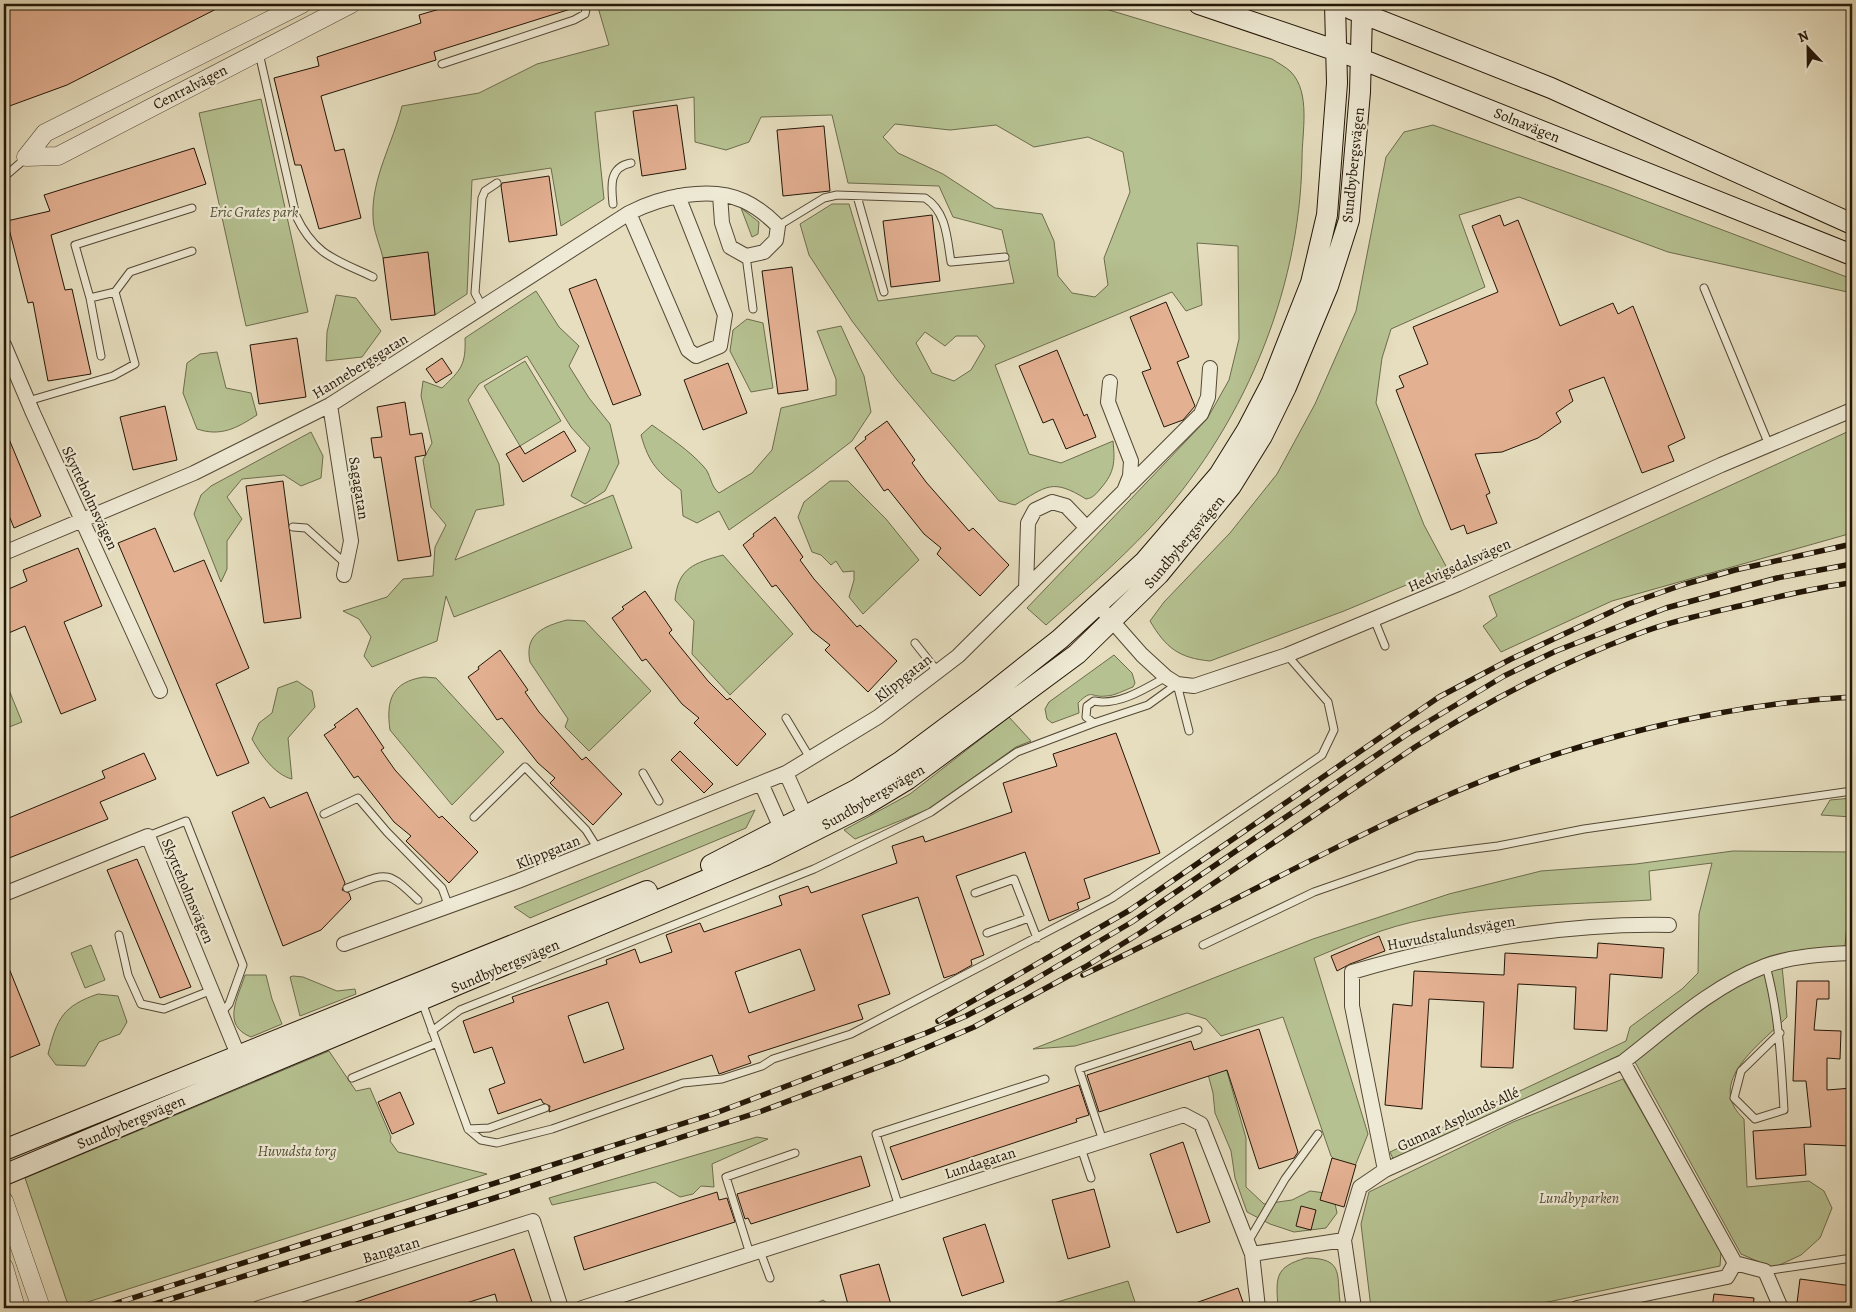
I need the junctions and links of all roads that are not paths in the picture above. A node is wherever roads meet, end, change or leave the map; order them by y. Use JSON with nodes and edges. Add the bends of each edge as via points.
{"nodes":[{"id":1,"x":302,"y":4,"type":"edge"},
{"id":2,"x":351,"y":4,"type":"edge"},
{"id":3,"x":587,"y":4,"type":"edge"},
{"id":4,"x":1199,"y":4,"type":"edge"},
{"id":5,"x":1335,"y":4,"type":"edge"},
{"id":6,"x":1362,"y":12,"type":"junction"},
{"id":7,"x":1337,"y":51,"type":"junction"},
{"id":8,"x":259,"y":53,"type":"junction"},
{"id":9,"x":1361,"y":59,"type":"junction"},
{"id":10,"x":442,"y":64,"type":"dead end"},
{"id":11,"x":26,"y":158,"type":"junction"},
{"id":12,"x":631,"y":163,"type":"dead end"},
{"id":13,"x":4,"y":177,"type":"edge"},
{"id":14,"x":497,"y":183,"type":"dead end"},
{"id":15,"x":720,"y":195,"type":"junction"},
{"id":16,"x":678,"y":196,"type":"junction"},
{"id":17,"x":857,"y":196,"type":"junction"},
{"id":18,"x":613,"y":204,"type":"dead end"},
{"id":19,"x":192,"y":208,"type":"dead end"},
{"id":20,"x":629,"y":214,"type":"junction"},
{"id":21,"x":1852,"y":224,"type":"edge"},
{"id":22,"x":778,"y":226,"type":"junction"},
{"id":23,"x":192,"y":251,"type":"dead end"},
{"id":24,"x":1852,"y":255,"type":"edge"},
{"id":25,"x":746,"y":256,"type":"junction"},
{"id":26,"x":1005,"y":257,"type":"dead end"},
{"id":27,"x":373,"y":277,"type":"dead end"},
{"id":28,"x":1704,"y":288,"type":"dead end"},
{"id":29,"x":115,"y":292,"type":"junction"},
{"id":30,"x":884,"y":292,"type":"dead end"},
{"id":31,"x":90,"y":298,"type":"junction"},
{"id":32,"x":483,"y":308,"type":"junction"},
{"id":33,"x":753,"y":309,"type":"dead end"},
{"id":34,"x":4,"y":344,"type":"edge"},
{"id":35,"x":101,"y":356,"type":"dead end"},
{"id":36,"x":1210,"y":368,"type":"dead end"},
{"id":37,"x":1110,"y":382,"type":"dead end"},
{"id":38,"x":28,"y":401,"type":"junction"},
{"id":39,"x":330,"y":405,"type":"junction"},
{"id":40,"x":1852,"y":410,"type":"edge"},
{"id":41,"x":1769,"y":445,"type":"junction"},
{"id":42,"x":1124,"y":491,"type":"junction"},
{"id":43,"x":83,"y":520,"type":"junction"},
{"id":44,"x":293,"y":527,"type":"dead end"},
{"id":45,"x":1086,"y":527,"type":"junction"},
{"id":46,"x":4,"y":552,"type":"edge"},
{"id":47,"x":345,"y":569,"type":"joint"},
{"id":48,"x":1026,"y":589,"type":"junction"},
{"id":49,"x":1098,"y":604,"type":"junction"},
{"id":50,"x":1374,"y":619,"type":"junction"},
{"id":51,"x":1112,"y":620,"type":"junction"},
{"id":52,"x":915,"y":643,"type":"dead end"},
{"id":53,"x":1385,"y":646,"type":"dead end"},
{"id":54,"x":1287,"y":655,"type":"junction"},
{"id":55,"x":938,"y":672,"type":"junction"},
{"id":56,"x":1171,"y":681,"type":"junction"},
{"id":57,"x":160,"y":691,"type":"dead end"},
{"id":58,"x":786,"y":718,"type":"dead end"},
{"id":59,"x":1094,"y":723,"type":"junction"},
{"id":60,"x":1189,"y":731,"type":"dead end"},
{"id":61,"x":810,"y":758,"type":"junction"},
{"id":62,"x":643,"y":773,"type":"dead end"},
{"id":63,"x":786,"y":773,"type":"junction"},
{"id":64,"x":761,"y":783,"type":"junction"},
{"id":65,"x":1852,"y":791,"type":"edge"},
{"id":66,"x":658,"y":801,"type":"dead end"},
{"id":67,"x":324,"y":814,"type":"dead end"},
{"id":68,"x":474,"y":817,"type":"dead end"},
{"id":69,"x":809,"y":825,"type":"junction"},
{"id":70,"x":148,"y":836,"type":"junction"},
{"id":71,"x":785,"y":837,"type":"junction"},
{"id":72,"x":598,"y":849,"type":"junction"},
{"id":73,"x":347,"y":888,"type":"dead end"},
{"id":74,"x":975,"y":893,"type":"dead end"},
{"id":75,"x":4,"y":894,"type":"edge"},
{"id":76,"x":418,"y":900,"type":"dead end"},
{"id":77,"x":449,"y":907,"type":"junction"},
{"id":78,"x":1029,"y":918,"type":"junction"},
{"id":79,"x":1669,"y":925,"type":"dead end"},
{"id":80,"x":987,"y":934,"type":"dead end"},
{"id":81,"x":119,"y":935,"type":"dead end"},
{"id":82,"x":1037,"y":938,"type":"junction"},
{"id":83,"x":344,"y":944,"type":"dead end"},
{"id":84,"x":1203,"y":944,"type":"dead end"},
{"id":85,"x":1852,"y":953,"type":"edge"},
{"id":86,"x":1766,"y":966,"type":"junction"},
{"id":87,"x":212,"y":990,"type":"junction"},
{"id":88,"x":418,"y":993,"type":"junction"},
{"id":89,"x":221,"y":1013,"type":"junction"},
{"id":90,"x":1198,"y":1030,"type":"dead end"},
{"id":91,"x":432,"y":1031,"type":"junction"},
{"id":92,"x":1780,"y":1033,"type":"junction"},
{"id":93,"x":437,"y":1043,"type":"junction"},
{"id":94,"x":238,"y":1055,"type":"junction"},
{"id":95,"x":1623,"y":1062,"type":"junction"},
{"id":96,"x":245,"y":1074,"type":"junction"},
{"id":97,"x":352,"y":1078,"type":"dead end"},
{"id":98,"x":1045,"y":1079,"type":"dead end"},
{"id":99,"x":545,"y":1108,"type":"dead end"},
{"id":100,"x":468,"y":1129,"type":"junction"},
{"id":101,"x":1318,"y":1134,"type":"dead end"},
{"id":102,"x":1103,"y":1141,"type":"junction"},
{"id":103,"x":1081,"y":1148,"type":"junction"},
{"id":104,"x":4,"y":1150,"type":"edge"},
{"id":105,"x":795,"y":1153,"type":"dead end"},
{"id":106,"x":1385,"y":1170,"type":"junction"},
{"id":107,"x":4,"y":1175,"type":"edge"},
{"id":108,"x":1091,"y":1178,"type":"dead end"},
{"id":109,"x":4,"y":1201,"type":"edge"},
{"id":110,"x":898,"y":1206,"type":"junction"},
{"id":111,"x":1344,"y":1240,"type":"junction"},
{"id":112,"x":1250,"y":1248,"type":"junction"},
{"id":113,"x":755,"y":1253,"type":"junction"},
{"id":114,"x":1852,"y":1258,"type":"edge"},
{"id":115,"x":1735,"y":1263,"type":"junction"},
{"id":116,"x":4,"y":1268,"type":"edge"},
{"id":117,"x":1765,"y":1271,"type":"junction"},
{"id":118,"x":770,"y":1278,"type":"dead end"},
{"id":119,"x":16,"y":1308,"type":"edge"},
{"id":120,"x":40,"y":1308,"type":"edge"},
{"id":121,"x":259,"y":1308,"type":"edge"},
{"id":122,"x":561,"y":1308,"type":"edge"},
{"id":123,"x":582,"y":1308,"type":"edge"},
{"id":124,"x":1258,"y":1308,"type":"edge"},
{"id":125,"x":1354,"y":1308,"type":"edge"},
{"id":126,"x":1577,"y":1308,"type":"edge"},
{"id":127,"x":1781,"y":1308,"type":"edge"}],
"edges":[{"from":1,"to":11,"type":"street","name":"Centralvägen","via":[[45,133]]},
{"from":2,"to":8,"type":"street","name":"Centralvägen"},
{"from":3,"to":10,"type":"lane","via":[[585,14],[574,20]]},
{"from":4,"to":7,"type":"main road","name":"Solnavägen"},
{"from":5,"to":6,"type":"main road"},
{"from":5,"to":7,"type":"main road","name":"Sundbybergsvägen"},
{"from":6,"to":9,"type":"main road","name":"Sundbybergsvägen"},
{"from":6,"to":21,"type":"main road","via":[[1551,88]]},
{"from":7,"to":9,"type":"main road","name":"Solnavägen"},
{"from":7,"to":49,"type":"main road","name":"Sundbybergsvägen","via":[[1327,215],[1311,283],[1272,382],[1218,475],[1145,561]]},
{"from":8,"to":11,"type":"street","name":"Centralvägen","via":[[58,156]]},
{"from":8,"to":27,"type":"lane","via":[[296,216],[304,233],[326,255]]},
{"from":9,"to":24,"type":"main road","name":"Solnavägen"},
{"from":9,"to":51,"type":"main road","name":"Sundbybergsvägen","via":[[1349,220],[1328,286],[1286,387],[1262,436],[1231,486],[1159,574]]},
{"from":11,"to":13,"type":"lane","name":"Centralvägen"},
{"from":12,"to":18,"type":"lane","via":[[616,170],[611,187]]},
{"from":14,"to":32,"type":"lane","via":[[484,191],[482,198],[475,293]]},
{"from":15,"to":16,"type":"street","name":"Hannebergsgatan"},
{"from":15,"to":22,"type":"street","name":"Hannebergsgatan","via":[[743,200]]},
{"from":15,"to":25,"type":"street","via":[[722,223],[730,247]]},
{"from":16,"to":20,"type":"street","name":"Hannebergsgatan","via":[[651,202]]},
{"from":16,"to":20,"type":"street","via":[[725,315],[720,346],[696,356],[688,350]]},
{"from":17,"to":22,"type":"lane","via":[[824,198]]},
{"from":17,"to":26,"type":"lane","via":[[925,198],[934,204],[945,224],[951,262]]},
{"from":17,"to":30,"type":"lane"},
{"from":19,"to":31,"type":"lane","via":[[76,245]]},
{"from":20,"to":32,"type":"street","name":"Hannebergsgatan"},
{"from":22,"to":25,"type":"street","via":[[776,240],[764,252]]},
{"from":23,"to":29,"type":"lane","via":[[130,272]]},
{"from":25,"to":33,"type":"lane"},
{"from":28,"to":41,"type":"lane"},
{"from":29,"to":31,"type":"lane"},
{"from":29,"to":38,"type":"lane","via":[[135,364],[113,376]]},
{"from":31,"to":35,"type":"lane"},
{"from":32,"to":39,"type":"street","name":"Hannebergsgatan"},
{"from":34,"to":38,"type":"street","name":"Skytteholmsvägen"},
{"from":36,"to":42,"type":"street","name":"Klippgatan","via":[[1208,397],[1201,414]]},
{"from":37,"to":42,"type":"street","via":[[1108,402],[1131,461]]},
{"from":38,"to":43,"type":"street","name":"Skytteholmsvägen"},
{"from":39,"to":43,"type":"street","name":"Hannebergsgatan","via":[[194,473]]},
{"from":39,"to":47,"type":"street","name":"Sagagatan","via":[[351,541]]},
{"from":40,"to":41,"type":"street","name":"Hedvigsdalsvägen"},
{"from":41,"to":50,"type":"street","name":"Hedvigsdalsvägen"},
{"from":42,"to":45,"type":"street","name":"Klippgatan"},
{"from":43,"to":46,"type":"street","name":"Hannebergsgatan"},
{"from":43,"to":57,"type":"street","name":"Skytteholmsvägen"},
{"from":44,"to":47,"type":"lane","via":[[306,528]]},
{"from":45,"to":48,"type":"street","name":"Klippgatan"},
{"from":45,"to":48,"type":"street","via":[[1066,506],[1052,502],[1035,510],[1028,523]]},
{"from":48,"to":55,"type":"street","name":"Klippgatan"},
{"from":49,"to":51,"type":"street"},
{"from":49,"to":69,"type":"main road","name":"Sundbybergsvägen","via":[[1060,639],[990,694]]},
{"from":50,"to":53,"type":"lane"},
{"from":50,"to":54,"type":"street","name":"Hedvigsdalsvägen"},
{"from":51,"to":56,"type":"street","via":[[1142,655]]},
{"from":51,"to":69,"type":"main road","name":"Sundbybergsvägen","via":[[1077,654],[908,779],[865,805]]},
{"from":52,"to":55,"type":"lane"},
{"from":54,"to":56,"type":"street","name":"Hedvigsdalsvägen","via":[[1194,686]]},
{"from":54,"to":82,"type":"lane","via":[[1328,702],[1334,730],[1322,755],[1112,898]]},
{"from":55,"to":61,"type":"street","name":"Klippgatan","via":[[878,717]]},
{"from":56,"to":59,"type":"lane","via":[[1148,705]]},
{"from":56,"to":59,"type":"lane","via":[[1105,703],[1094,701],[1087,706],[1086,717]]},
{"from":56,"to":60,"type":"lane"},
{"from":58,"to":61,"type":"lane"},
{"from":59,"to":91,"type":"lane","via":[[1017,752],[931,812],[814,869],[460,1010]]},
{"from":61,"to":63,"type":"street","name":"Klippgatan"},
{"from":62,"to":66,"type":"lane"},
{"from":63,"to":64,"type":"street","name":"Klippgatan"},
{"from":63,"to":69,"type":"street"},
{"from":64,"to":71,"type":"street"},
{"from":64,"to":72,"type":"street","name":"Klippgatan"},
{"from":65,"to":84,"type":"lane","via":[[1417,856],[1314,892]]},
{"from":67,"to":77,"type":"lane","via":[[358,798],[442,888]]},
{"from":68,"to":72,"type":"lane","via":[[524,767],[586,830]]},
{"from":69,"to":71,"type":"main road","name":"Sundbybergsvägen"},
{"from":70,"to":75,"type":"street","name":"Skytteholmsvägen"},
{"from":70,"to":87,"type":"street","name":"Skytteholmsvägen"},
{"from":70,"to":89,"type":"lane","via":[[186,820],[243,965],[228,1004]]},
{"from":71,"to":88,"type":"main road","name":"Sundbybergsvägen"},
{"from":72,"to":77,"type":"street","name":"Klippgatan"},
{"from":73,"to":76,"type":"lane","via":[[388,875]]},
{"from":74,"to":78,"type":"lane","via":[[1014,879]]},
{"from":77,"to":83,"type":"street","name":"Klippgatan"},
{"from":78,"to":80,"type":"lane"},
{"from":78,"to":82,"type":"lane"},
{"from":79,"to":106,"type":"street","name":"Huvudstalundsvägen","via":[[1634,924],[1481,940],[1416,953],[1352,972],[1352,1006]]},
{"from":81,"to":87,"type":"lane","via":[[128,975],[142,1004],[164,1009]]},
{"from":82,"to":100,"type":"lane","via":[[851,1034],[773,1059],[762,1066],[722,1079],[683,1083],[552,1129],[496,1143],[481,1140]]},
{"from":85,"to":86,"type":"street","name":"Gunnar Asplunds Allé","via":[[1817,955]]},
{"from":86,"to":92,"type":"lane"},
{"from":86,"to":95,"type":"street","name":"Gunnar Asplunds Allé","via":[[1718,990]]},
{"from":87,"to":89,"type":"street","name":"Skytteholmsvägen"},
{"from":88,"to":91,"type":"lane"},
{"from":88,"to":94,"type":"main road","name":"Sundbybergsvägen"},
{"from":88,"to":96,"type":"main road","name":"Sundbybergsvägen"},
{"from":89,"to":94,"type":"street","name":"Skytteholmsvägen"},
{"from":90,"to":102,"type":"lane","via":[[1079,1069]]},
{"from":91,"to":93,"type":"lane"},
{"from":92,"to":92,"type":"lane","via":[[1741,1071],[1734,1098],[1755,1119],[1784,1110]]},
{"from":93,"to":97,"type":"lane"},
{"from":93,"to":100,"type":"lane"},
{"from":94,"to":96,"type":"street","name":"Skytteholmsvägen"},
{"from":94,"to":104,"type":"main road","name":"Sundbybergsvägen"},
{"from":95,"to":106,"type":"street","name":"Gunnar Asplunds Allé"},
{"from":95,"to":115,"type":"street"},
{"from":96,"to":107,"type":"main road","name":"Sundbybergsvägen"},
{"from":98,"to":110,"type":"lane","via":[[876,1134]]},
{"from":99,"to":100,"type":"lane","via":[[489,1128]]},
{"from":101,"to":112,"type":"lane","via":[[1285,1179]]},
{"from":102,"to":103,"type":"street","name":"Lundagatan"},
{"from":102,"to":112,"type":"street","name":"Lundagatan","via":[[1184,1115],[1201,1124]]},
{"from":103,"to":108,"type":"lane"},
{"from":103,"to":110,"type":"street","name":"Lundagatan"},
{"from":105,"to":113,"type":"lane","via":[[726,1177]]},
{"from":106,"to":111,"type":"street","name":"Gunnar Asplunds Allé","via":[[1360,1187]]},
{"from":109,"to":120,"type":"street"},
{"from":110,"to":113,"type":"street","name":"Lundagatan"},
{"from":111,"to":112,"type":"street"},
{"from":111,"to":125,"type":"street","name":"Gunnar Asplunds Allé"},
{"from":112,"to":124,"type":"street","name":"Lundagatan"},
{"from":113,"to":118,"type":"lane"},
{"from":113,"to":123,"type":"street","name":"Lundagatan"},
{"from":114,"to":117,"type":"lane"},
{"from":115,"to":117,"type":"street"},
{"from":115,"to":126,"type":"street","via":[[1727,1277]]},
{"from":116,"to":119,"type":"street"},
{"from":117,"to":127,"type":"street"},
{"from":121,"to":122,"type":"street","name":"Bangatan","via":[[533,1221]]}]}
